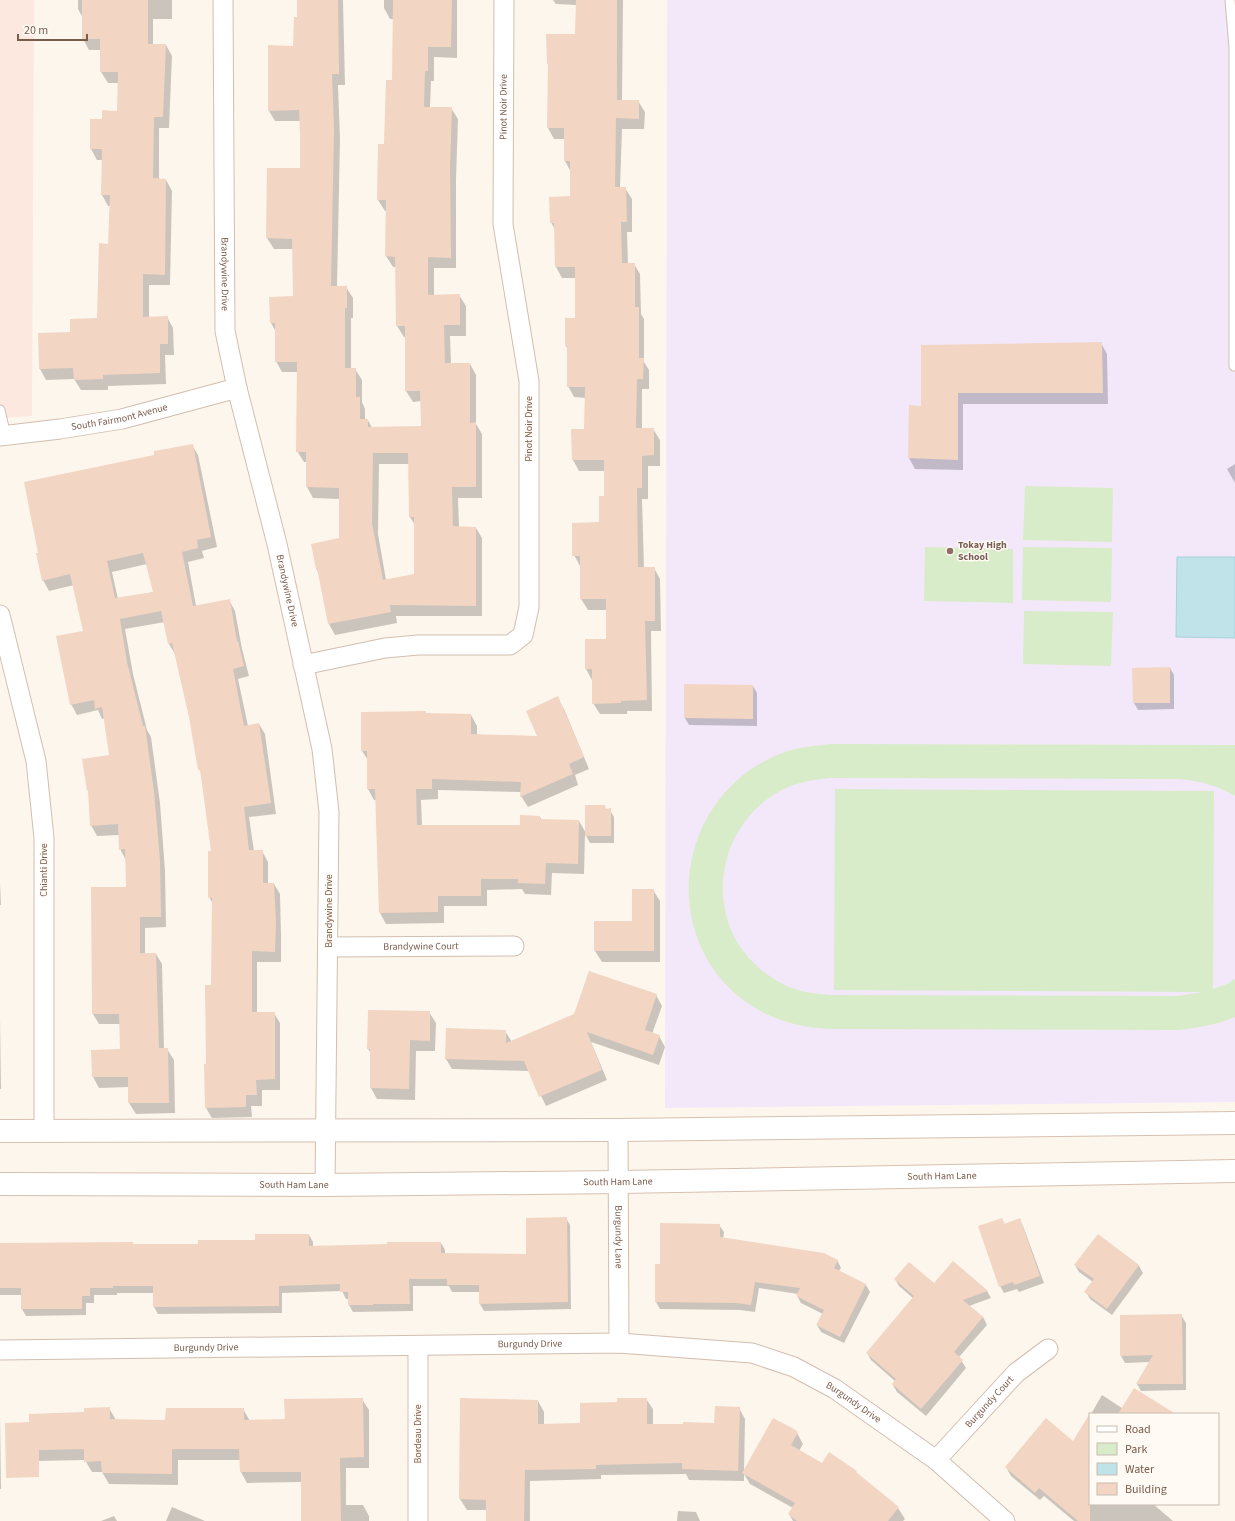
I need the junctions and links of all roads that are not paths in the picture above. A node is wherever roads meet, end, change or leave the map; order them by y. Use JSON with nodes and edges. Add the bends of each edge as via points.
{"nodes":[{"id":1,"x":223,"y":0,"type":"edge"},
{"id":2,"x":504,"y":0,"type":"edge"},
{"id":3,"x":1230,"y":0,"type":"edge"},
{"id":4,"x":1234,"y":366,"type":"dead end"},
{"id":5,"x":237,"y":388,"type":"junction"},
{"id":6,"x":0,"y":410,"type":"edge"},
{"id":7,"x":3,"y":436,"type":"edge"},
{"id":8,"x":0,"y":615,"type":"edge"},
{"id":9,"x":303,"y":665,"type":"junction"},
{"id":10,"x":328,"y":946,"type":"junction"},
{"id":11,"x":514,"y":946,"type":"dead end"},
{"id":12,"x":1235,"y":1122,"type":"edge"},
{"id":13,"x":326,"y":1130,"type":"junction"},
{"id":14,"x":618,"y":1130,"type":"junction"},
{"id":15,"x":0,"y":1131,"type":"edge"},
{"id":16,"x":44,"y":1131,"type":"junction"},
{"id":17,"x":1235,"y":1171,"type":"edge"},
{"id":18,"x":619,"y":1182,"type":"junction"},
{"id":19,"x":0,"y":1184,"type":"edge"},
{"id":20,"x":325,"y":1185,"type":"junction"},
{"id":21,"x":619,"y":1343,"type":"junction"},
{"id":22,"x":418,"y":1346,"type":"junction"},
{"id":23,"x":1048,"y":1349,"type":"dead end"},
{"id":24,"x":0,"y":1350,"type":"edge"},
{"id":25,"x":936,"y":1460,"type":"junction"},
{"id":26,"x":418,"y":1521,"type":"edge"},
{"id":27,"x":1005,"y":1521,"type":"edge"}],
"edges":[{"from":1,"to":5,"type":"street","name":"Brandywine Drive","via":[[225,331]]},
{"from":2,"to":9,"type":"street","name":"Pinot Noir Drive","via":[[503,224],[529,381],[529,607],[523,635],[510,645],[418,645],[385,648]]},
{"from":3,"to":4,"type":"lane","via":[[1234,48]]},
{"from":5,"to":7,"type":"street","name":"South Fairmont Avenue","via":[[122,418]]},
{"from":5,"to":9,"type":"street","name":"Brandywine Drive","via":[[277,544]]},
{"from":6,"to":7,"type":"lane"},
{"from":8,"to":16,"type":"street","name":"Chianti Drive","via":[[36,761],[44,838]]},
{"from":9,"to":10,"type":"street","name":"Brandywine Drive","via":[[322,749],[329,812]]},
{"from":10,"to":11,"type":"street","name":"Brandywine Court"},
{"from":10,"to":13,"type":"street","name":"Brandywine Drive"},
{"from":12,"to":14,"type":"main road"},
{"from":13,"to":14,"type":"main road"},
{"from":13,"to":16,"type":"main road"},
{"from":13,"to":20,"type":"street","name":"Brandywine Drive"},
{"from":14,"to":18,"type":"street","name":"Burgundy Lane"},
{"from":15,"to":16,"type":"main road"},
{"from":17,"to":18,"type":"main road","name":"South Ham Lane"},
{"from":18,"to":20,"type":"main road","name":"South Ham Lane"},
{"from":18,"to":21,"type":"street","name":"Burgundy Lane"},
{"from":19,"to":20,"type":"main road","name":"South Ham Lane"},
{"from":21,"to":22,"type":"street","name":"Burgundy Drive"},
{"from":21,"to":25,"type":"street","name":"Burgundy Drive","via":[[752,1353],[794,1367],[835,1389]]},
{"from":22,"to":24,"type":"street","name":"Burgundy Drive"},
{"from":22,"to":26,"type":"street","name":"Bordeau Drive"},
{"from":23,"to":25,"type":"street","name":"Burgundy Court","via":[[1016,1373]]},
{"from":25,"to":27,"type":"street","name":"Burgundy Drive"}]}
